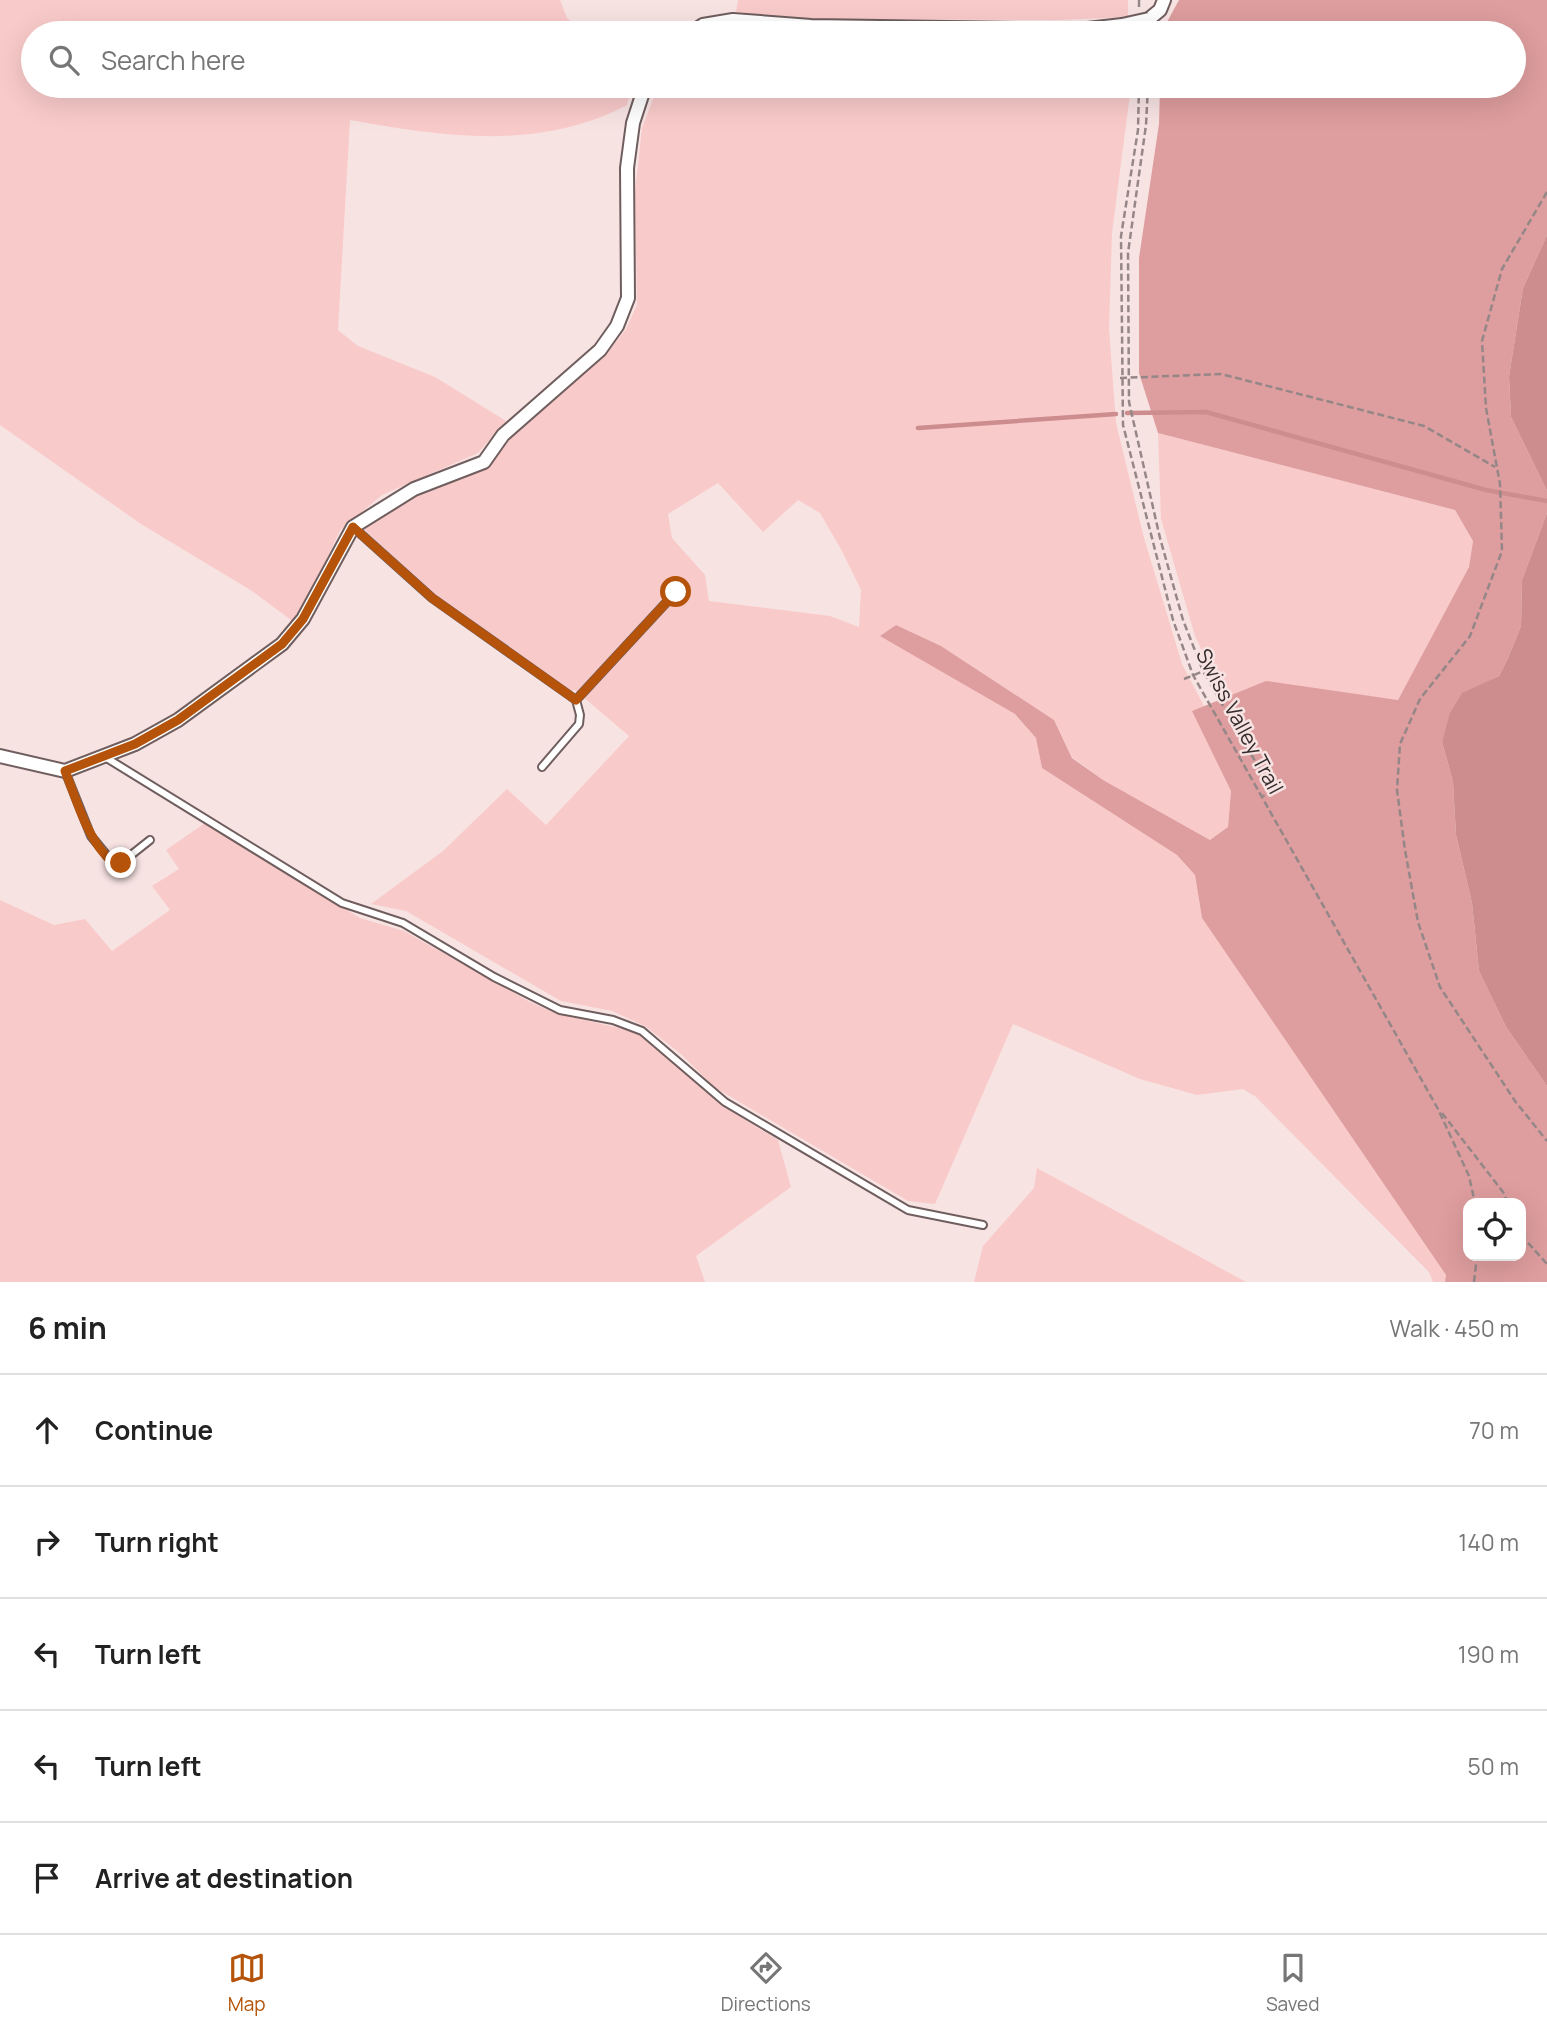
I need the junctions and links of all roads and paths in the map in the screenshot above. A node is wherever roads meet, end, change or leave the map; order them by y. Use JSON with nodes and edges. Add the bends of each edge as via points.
{"nodes":[{"id":1,"x":1164,"y":0,"type":"edge"},
{"id":2,"x":727,"y":21,"type":"edge"},
{"id":3,"x":746,"y":21,"type":"edge"},
{"id":4,"x":1140,"y":21,"type":"edge"},
{"id":5,"x":641,"y":98,"type":"edge"},
{"id":6,"x":1139,"y":98,"type":"edge"},
{"id":7,"x":1147,"y":98,"type":"edge"},
{"id":8,"x":1547,"y":192,"type":"edge"},
{"id":9,"x":1121,"y":251,"type":"junction"},
{"id":10,"x":1128,"y":253,"type":"junction"},
{"id":11,"x":1128,"y":377,"type":"junction"},
{"id":12,"x":1120,"y":378,"type":"junction"},
{"id":13,"x":1497,"y":468,"type":"junction"},
{"id":14,"x":353,"y":527,"type":"junction"},
{"id":15,"x":676,"y":592,"type":"dead end"},
{"id":16,"x":1211,"y":668,"type":"dead end"},
{"id":17,"x":1203,"y":671,"type":"junction"},
{"id":18,"x":1194,"y":675,"type":"junction"},
{"id":19,"x":1184,"y":678,"type":"dead end"},
{"id":20,"x":576,"y":700,"type":"junction"},
{"id":21,"x":0,"y":756,"type":"edge"},
{"id":22,"x":104,"y":757,"type":"junction"},
{"id":23,"x":542,"y":767,"type":"dead end"},
{"id":24,"x":65,"y":771,"type":"junction"},
{"id":25,"x":1263,"y":796,"type":"junction"},
{"id":26,"x":150,"y":840,"type":"dead end"},
{"id":27,"x":1438,"y":1109,"type":"junction"},
{"id":28,"x":1547,"y":1141,"type":"edge"},
{"id":29,"x":1474,"y":1198,"type":"edge"},
{"id":30,"x":1506,"y":1198,"type":"edge"},
{"id":31,"x":983,"y":1225,"type":"dead end"},
{"id":32,"x":1526,"y":1241,"type":"edge"},
{"id":33,"x":1476,"y":1261,"type":"edge"},
{"id":34,"x":1547,"y":1264,"type":"edge"},
{"id":35,"x":1474,"y":1282,"type":"edge"}],
"edges":[{"from":1,"to":4,"type":"street","bridge":true,"via":[[1160,10]]},
{"from":2,"to":3,"type":"street","bridge":true},
{"from":5,"to":14,"type":"street","via":[[627,168],[628,298],[617,326],[600,350],[503,435],[484,462],[414,489]]},
{"from":6,"to":9,"type":"path","name":"Swiss Valley Trail"},
{"from":7,"to":10,"type":"path"},
{"from":8,"to":13,"type":"path","via":[[1502,270],[1482,341],[1486,408]]},
{"from":9,"to":10,"type":"path"},
{"from":9,"to":12,"type":"path","name":"Swiss Valley Trail"},
{"from":10,"to":11,"type":"path"},
{"from":11,"to":12,"type":"path"},
{"from":11,"to":13,"type":"path","via":[[1221,374],[1424,426]]},
{"from":11,"to":17,"type":"path","via":[[1129,402],[1167,561]]},
{"from":12,"to":18,"type":"path","name":"Swiss Valley Trail","via":[[1123,425],[1173,620]]},
{"from":13,"to":28,"type":"path","via":[[1502,551],[1470,636],[1420,699],[1400,744],[1397,790],[1418,922],[1440,987]]},
{"from":14,"to":20,"type":"lane","via":[[432,598]]},
{"from":14,"to":22,"type":"street","via":[[303,619],[282,644],[178,720]]},
{"from":15,"to":20,"type":"lane"},
{"from":16,"to":17,"type":"path"},
{"from":17,"to":18,"type":"path"},
{"from":17,"to":25,"type":"path","via":[[1273,792]]},
{"from":18,"to":19,"type":"path"},
{"from":18,"to":25,"type":"path","name":"Swiss Valley Trail"},
{"from":20,"to":23,"type":"lane","via":[[579,724]]},
{"from":21,"to":24,"type":"street"},
{"from":22,"to":24,"type":"street"},
{"from":22,"to":31,"type":"lane","via":[[342,903],[403,923],[560,1010],[642,1031],[725,1102],[908,1210]]},
{"from":24,"to":26,"type":"lane","via":[[91,836],[113,863],[121,863]]},
{"from":25,"to":27,"type":"path","name":"Swiss Valley Trail"},
{"from":27,"to":29,"type":"path","name":"Swiss Valley Trail","via":[[1469,1176]]},
{"from":27,"to":30,"type":"path"},
{"from":32,"to":34,"type":"path"},
{"from":33,"to":35,"type":"path"}]}
